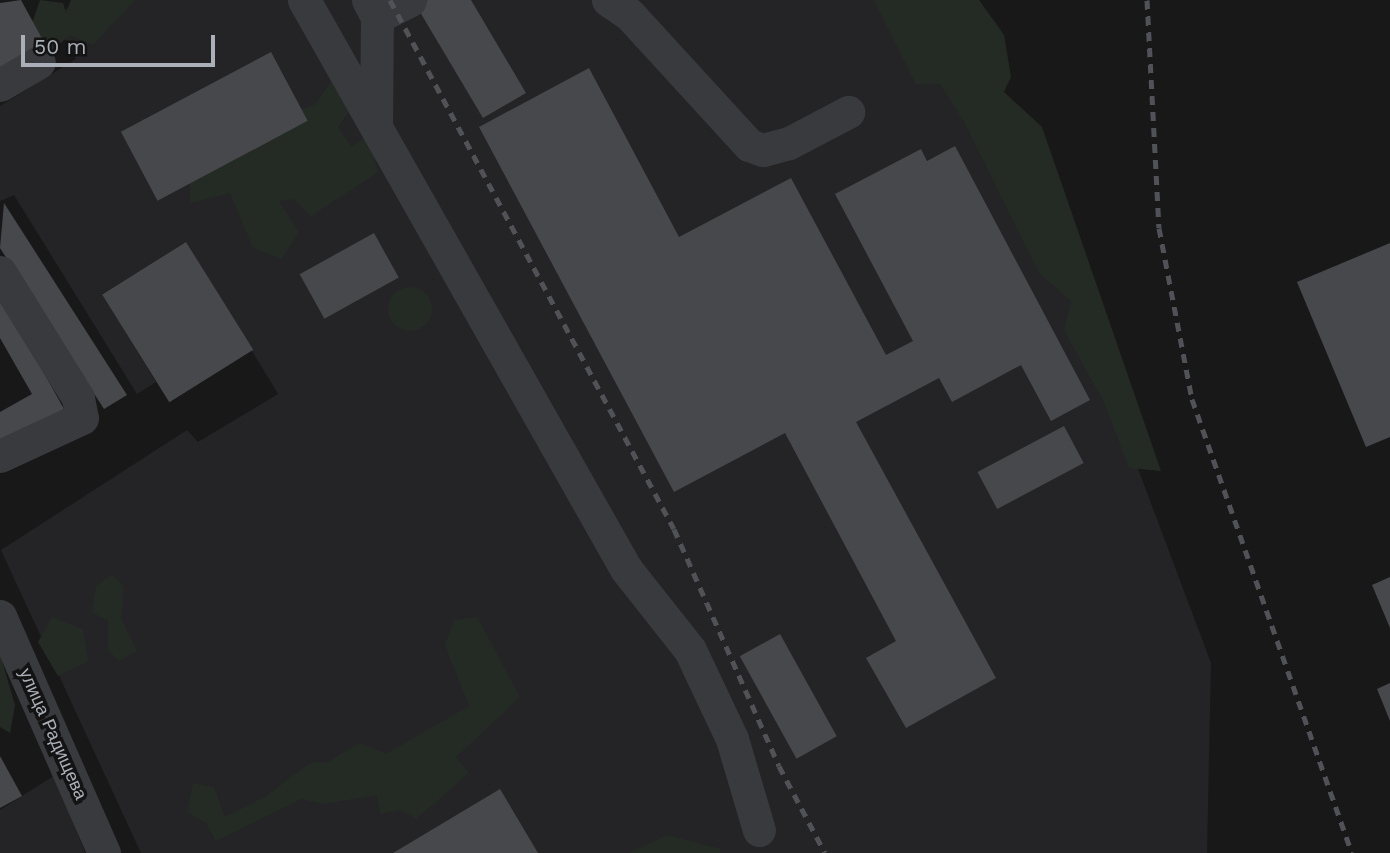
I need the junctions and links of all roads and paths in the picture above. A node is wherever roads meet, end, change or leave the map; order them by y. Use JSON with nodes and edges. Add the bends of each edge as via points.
{"nodes":[{"id":1,"x":304,"y":0,"type":"edge"},
{"id":2,"x":410,"y":0,"type":"edge"},
{"id":3,"x":608,"y":0,"type":"edge"},
{"id":4,"x":373,"y":8,"type":"edge"},
{"id":5,"x":39,"y":62,"type":"dead end"},
{"id":6,"x":0,"y":85,"type":"edge"},
{"id":7,"x":848,"y":112,"type":"dead end"},
{"id":8,"x":376,"y":128,"type":"junction"},
{"id":9,"x":0,"y":272,"type":"edge"},
{"id":10,"x":0,"y":456,"type":"edge"},
{"id":11,"x":0,"y":616,"type":"edge"},
{"id":12,"x":759,"y":830,"type":"dead end"},
{"id":13,"x":104,"y":853,"type":"edge"}],
"edges":[{"from":1,"to":8,"type":"street"},
{"from":2,"to":4,"type":"street"},
{"from":3,"to":7,"type":"street","via":[[638,24],[749,145],[763,150],[789,144]]},
{"from":4,"to":8,"type":"street"},
{"from":5,"to":6,"type":"street"},
{"from":8,"to":12,"type":"street","via":[[626,569],[690,650],[732,740]]},
{"from":9,"to":10,"type":"street","via":[[78,398],[82,418]]},
{"from":11,"to":13,"type":"street","name":"улица Радищева"}]}
